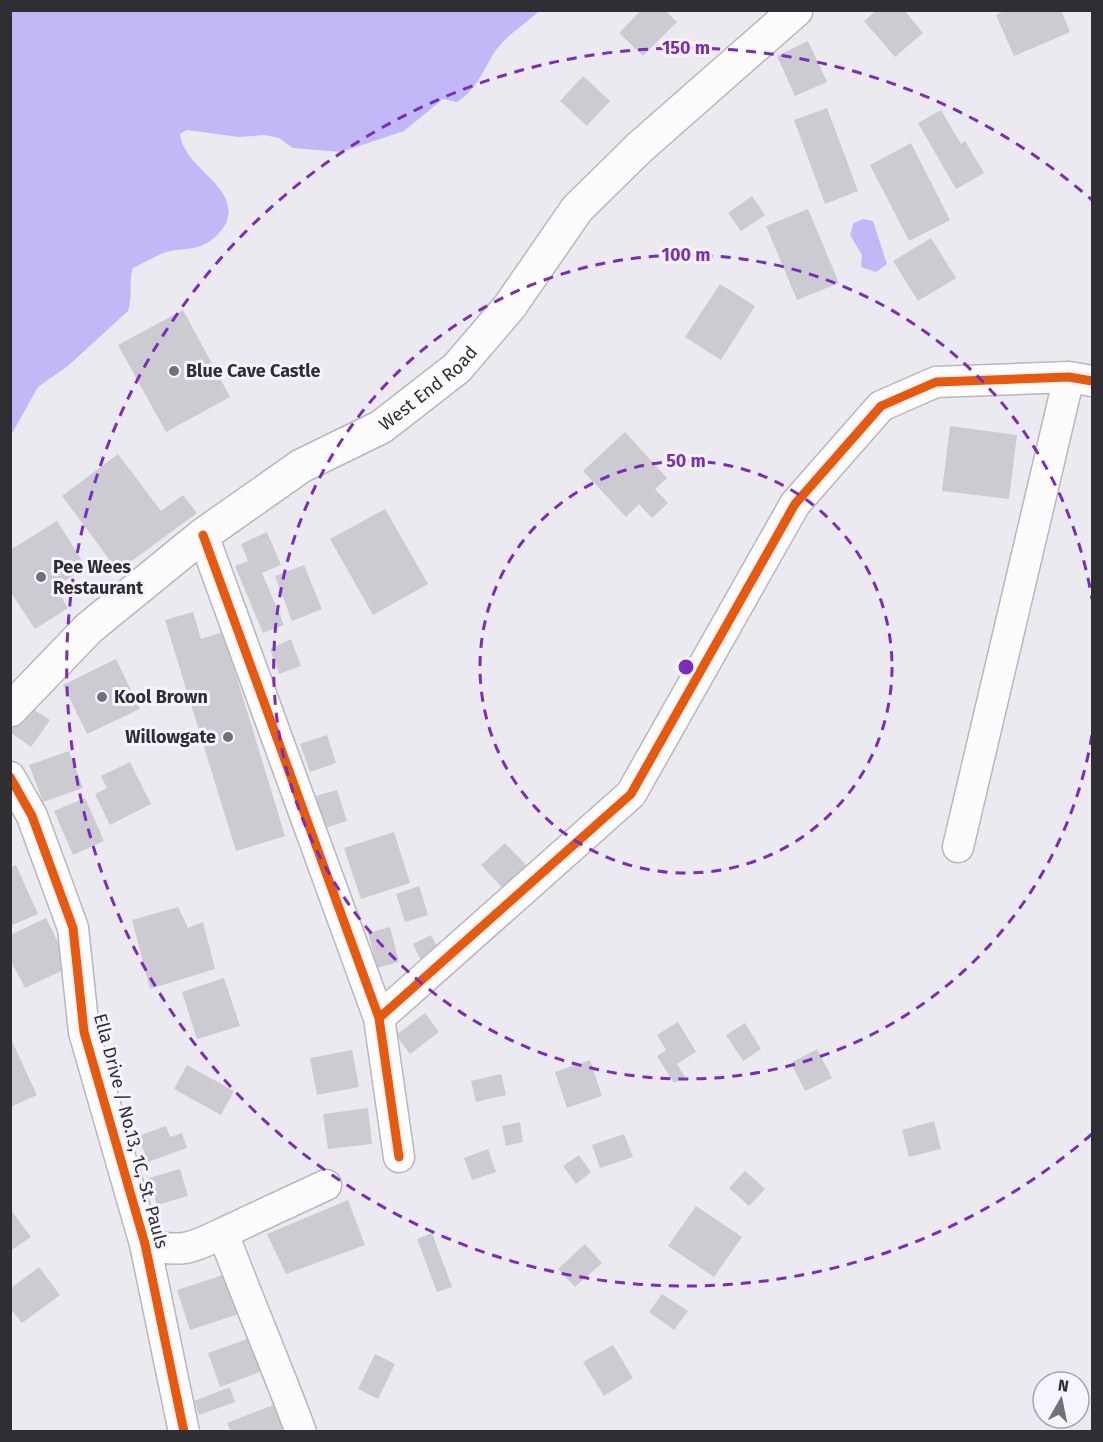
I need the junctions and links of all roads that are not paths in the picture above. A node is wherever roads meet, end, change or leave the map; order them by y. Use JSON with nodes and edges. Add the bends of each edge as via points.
{"nodes":[{"id":1,"x":796,"y":10,"type":"edge"},
{"id":2,"x":1081,"y":379,"type":"edge"},
{"id":3,"x":203,"y":535,"type":"junction"},
{"id":4,"x":10,"y":710,"type":"edge"},
{"id":5,"x":10,"y":777,"type":"edge"},
{"id":6,"x":958,"y":848,"type":"dead end"},
{"id":7,"x":379,"y":1018,"type":"junction"},
{"id":8,"x":399,"y":1157,"type":"dead end"},
{"id":9,"x":326,"y":1185,"type":"dead end"},
{"id":10,"x":223,"y":1233,"type":"junction"},
{"id":11,"x":145,"y":1244,"type":"junction"},
{"id":12,"x":184,"y":1431,"type":"edge"},
{"id":13,"x":301,"y":1431,"type":"edge"}],
"edges":[{"from":1,"to":3,"type":"main road","name":"West End Road","via":[[639,148],[577,209],[510,306],[457,368],[381,428],[301,466]]},
{"from":2,"to":6,"type":"street"},
{"from":2,"to":7,"type":"street","via":[[936,382],[881,406],[795,504],[631,794]]},
{"from":3,"to":4,"type":"main road","name":"West End Road","via":[[89,628]]},
{"from":3,"to":7,"type":"street"},
{"from":5,"to":11,"type":"street","name":"Ella Drive / No.13, 1C, St. Pauls","via":[[32,816],[73,928],[84,1032]]},
{"from":7,"to":8,"type":"street"},
{"from":9,"to":10,"type":"street"},
{"from":10,"to":11,"type":"street","via":[[194,1248]]},
{"from":10,"to":13,"type":"street"},
{"from":11,"to":12,"type":"street","name":"Ella Drive / No.13, 1C, St. Pauls"}]}
